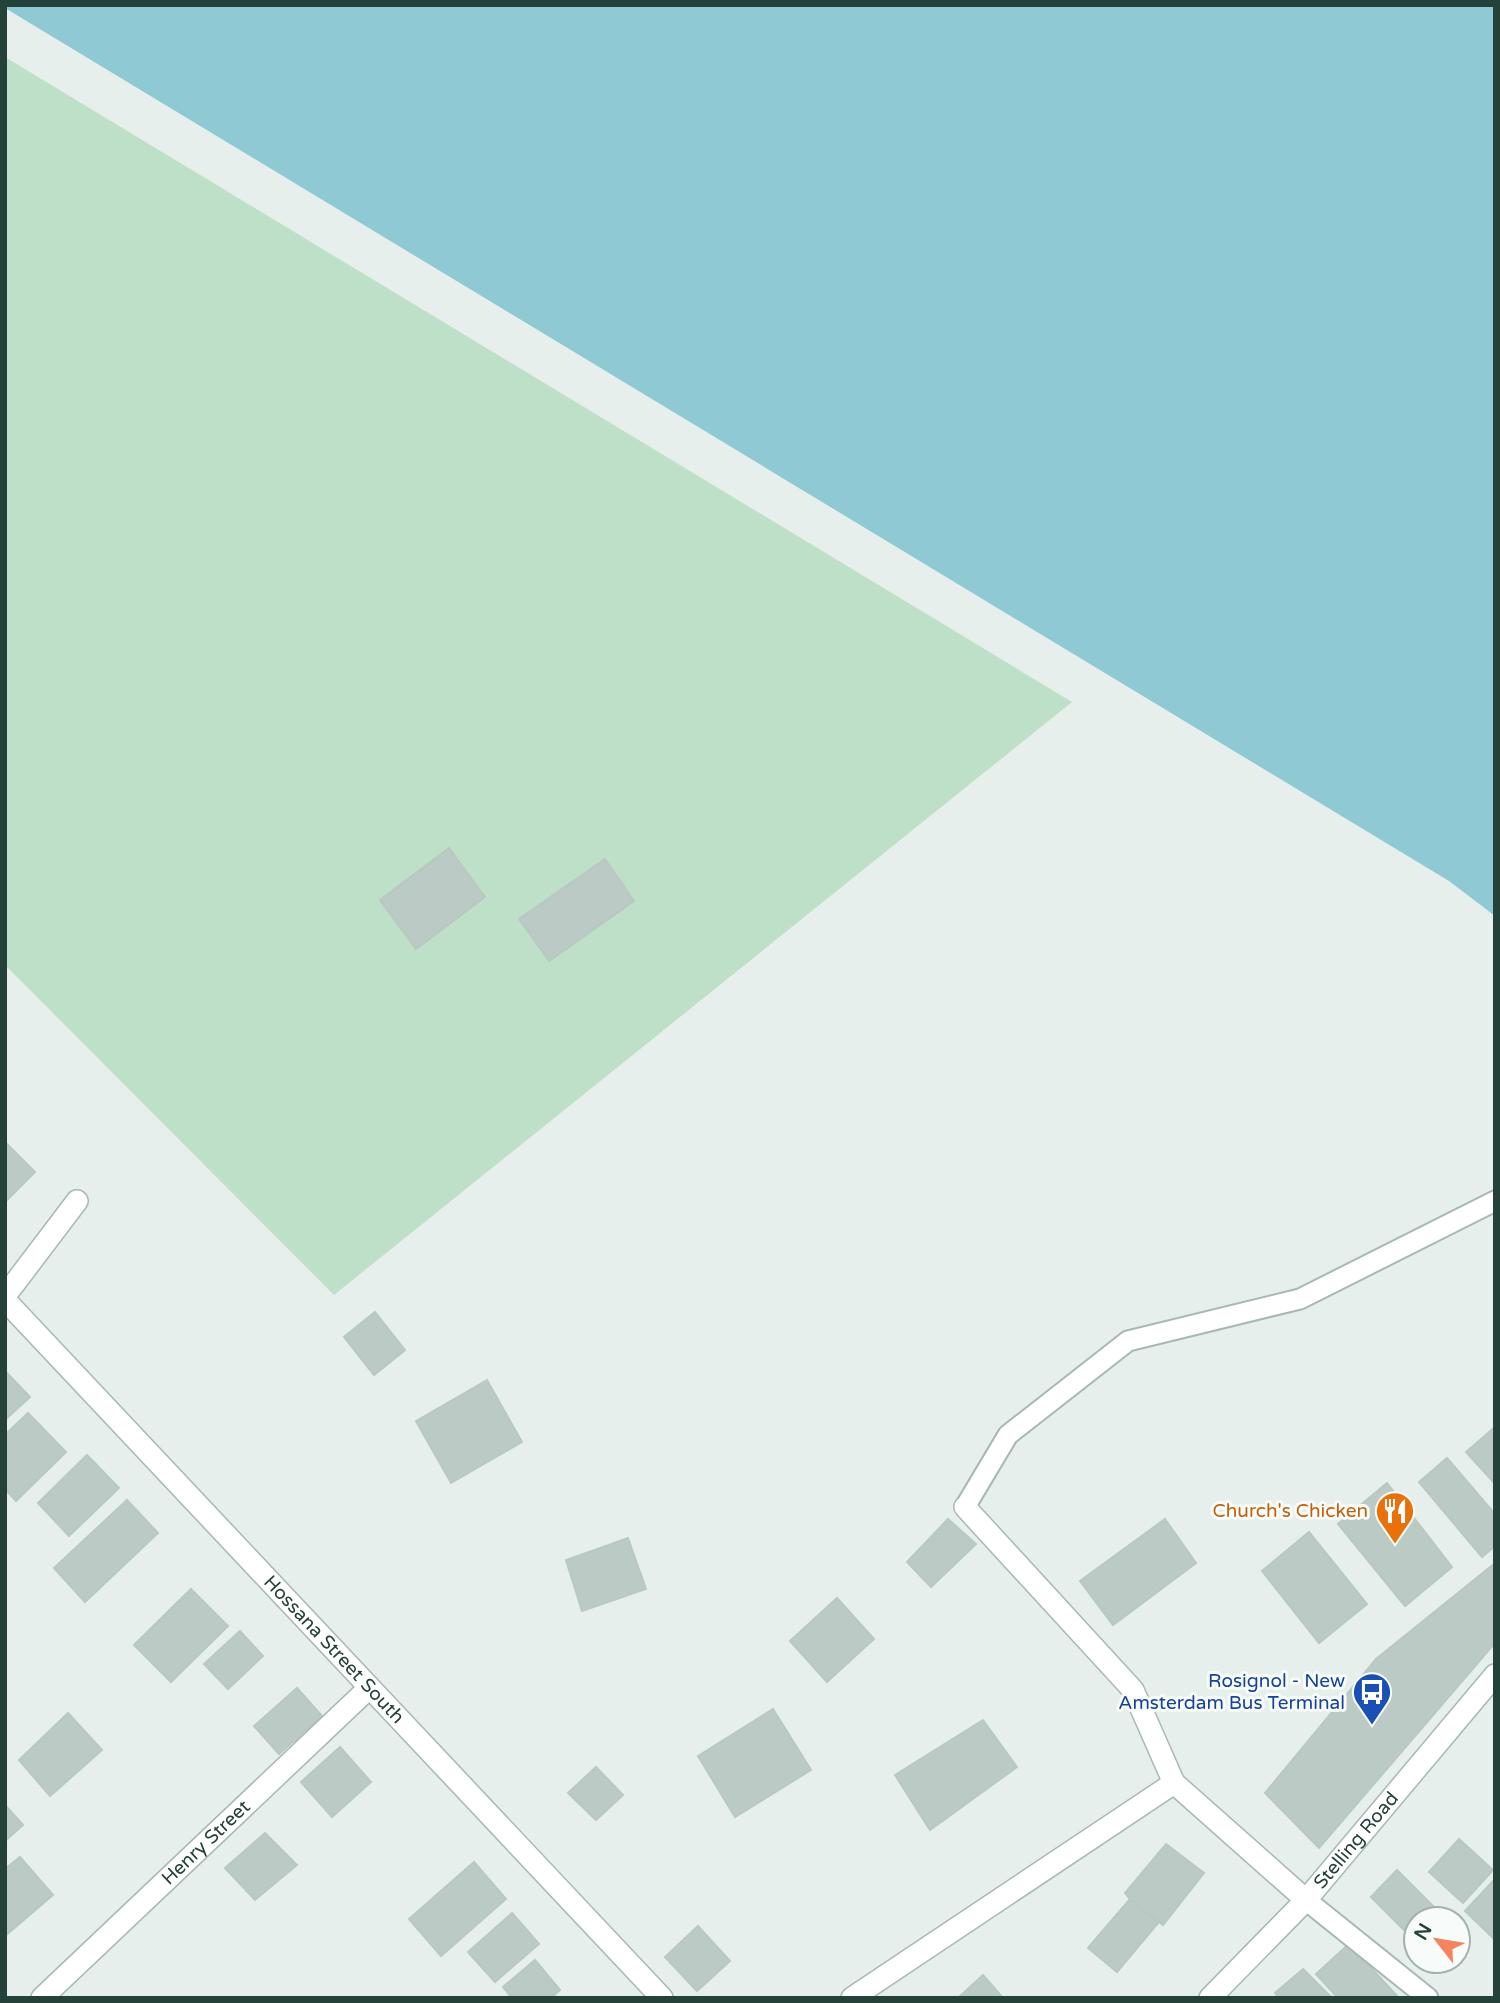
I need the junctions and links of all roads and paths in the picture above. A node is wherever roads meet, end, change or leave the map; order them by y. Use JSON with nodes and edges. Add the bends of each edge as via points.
{"nodes":[{"id":1,"x":77,"y":1200,"type":"dead end"},
{"id":2,"x":1495,"y":1201,"type":"edge"},
{"id":3,"x":5,"y":1298,"type":"edge"},
{"id":4,"x":965,"y":1507,"type":"joint"},
{"id":5,"x":1495,"y":1675,"type":"edge"},
{"id":6,"x":369,"y":1688,"type":"junction"},
{"id":7,"x":1174,"y":1783,"type":"junction"},
{"id":8,"x":1306,"y":1900,"type":"junction"},
{"id":9,"x":42,"y":1998,"type":"edge"},
{"id":10,"x":662,"y":1998,"type":"edge"},
{"id":11,"x":852,"y":1998,"type":"edge"},
{"id":12,"x":1210,"y":1998,"type":"edge"},
{"id":13,"x":1428,"y":1998,"type":"edge"}],
"edges":[{"from":1,"to":3,"type":"street"},
{"from":2,"to":4,"type":"lane","via":[[1300,1299],[1128,1341],[1008,1435]]},
{"from":3,"to":6,"type":"street","name":"Hossana Street South"},
{"from":4,"to":7,"type":"street","via":[[1133,1690]]},
{"from":5,"to":8,"type":"street","name":"Stelling Road"},
{"from":6,"to":9,"type":"street","name":"Henry Street"},
{"from":6,"to":10,"type":"street","name":"Hossana Street South"},
{"from":7,"to":8,"type":"street"},
{"from":7,"to":11,"type":"street"},
{"from":8,"to":12,"type":"street","name":"Stelling Road"},
{"from":8,"to":13,"type":"lane"}]}
